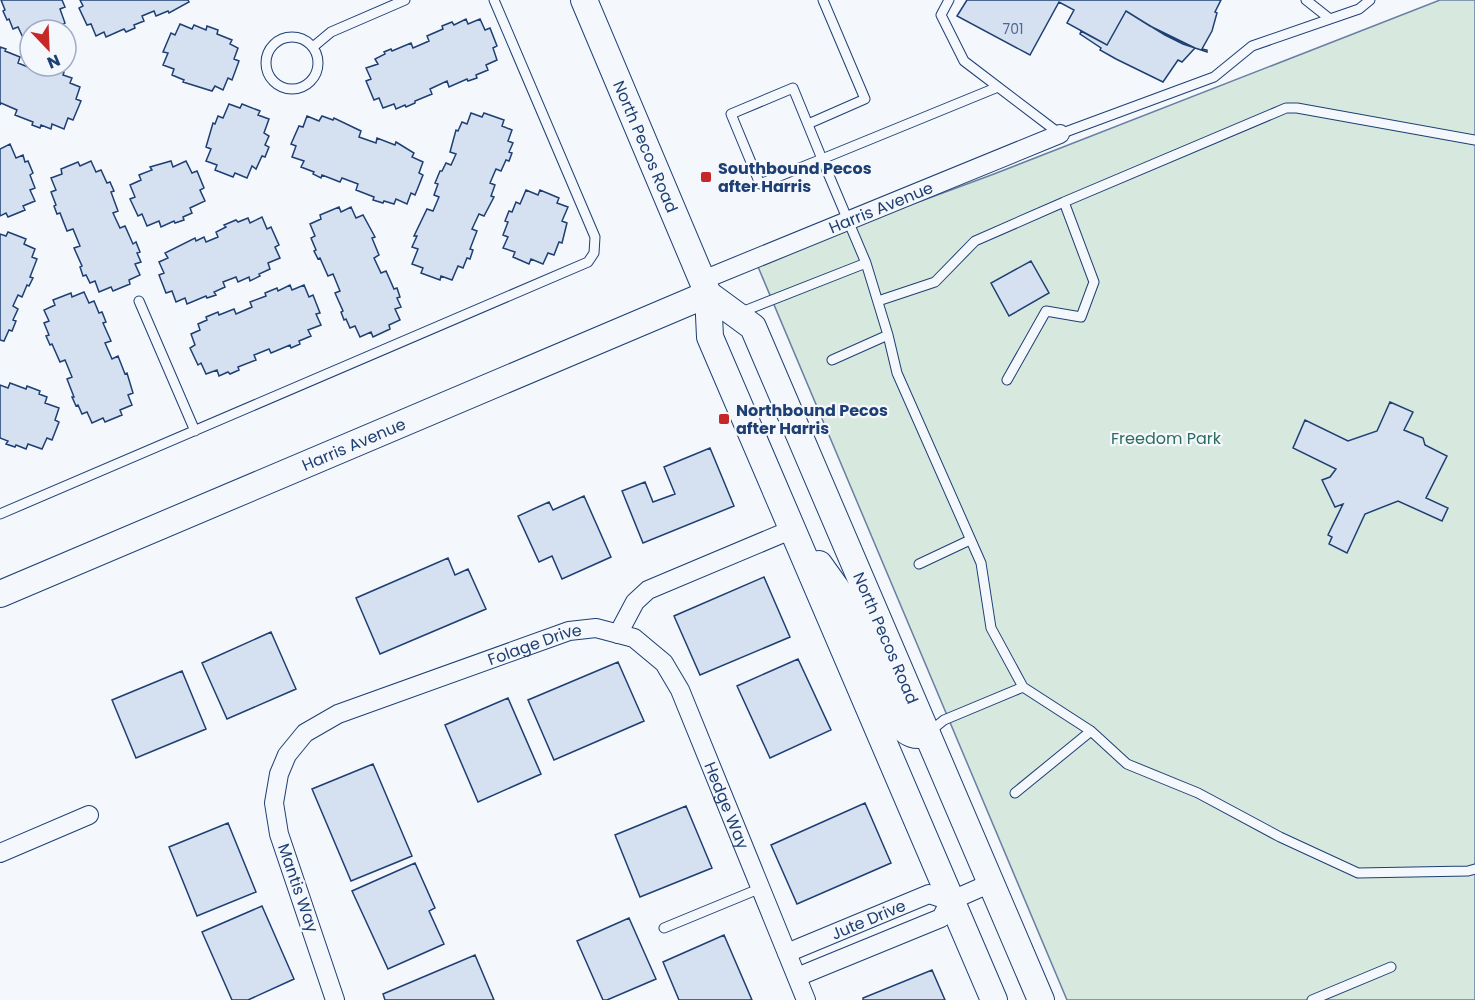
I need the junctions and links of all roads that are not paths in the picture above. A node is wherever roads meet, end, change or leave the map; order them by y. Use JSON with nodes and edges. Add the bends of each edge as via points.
{"nodes":[{"id":1,"x":405,"y":0,"type":"edge"},
{"id":2,"x":494,"y":0,"type":"edge"},
{"id":3,"x":585,"y":0,"type":"edge"},
{"id":4,"x":823,"y":0,"type":"edge"},
{"id":5,"x":949,"y":0,"type":"edge"},
{"id":6,"x":1306,"y":0,"type":"edge"},
{"id":7,"x":1370,"y":0,"type":"edge"},
{"id":8,"x":1330,"y":20,"type":"junction"},
{"id":9,"x":313,"y":47,"type":"junction"},
{"id":10,"x":998,"y":87,"type":"junction"},
{"id":11,"x":808,"y":124,"type":"junction"},
{"id":12,"x":1060,"y":134,"type":"junction"},
{"id":13,"x":1475,"y":140,"type":"edge"},
{"id":14,"x":822,"y":159,"type":"junction"},
{"id":15,"x":1064,"y":201,"type":"junction"},
{"id":16,"x":849,"y":220,"type":"junction"},
{"id":17,"x":866,"y":263,"type":"junction"},
{"id":18,"x":705,"y":287,"type":"junction"},
{"id":19,"x":139,"y":301,"type":"dead end"},
{"id":20,"x":878,"y":301,"type":"junction"},
{"id":21,"x":737,"y":314,"type":"junction"},
{"id":22,"x":888,"y":335,"type":"junction"},
{"id":23,"x":832,"y":360,"type":"dead end"},
{"id":24,"x":1007,"y":380,"type":"dead end"},
{"id":25,"x":195,"y":431,"type":"junction"},
{"id":26,"x":0,"y":514,"type":"edge"},
{"id":27,"x":793,"y":529,"type":"junction"},
{"id":28,"x":970,"y":540,"type":"junction"},
{"id":29,"x":919,"y":564,"type":"dead end"},
{"id":30,"x":0,"y":594,"type":"edge"},
{"id":31,"x":618,"y":634,"type":"junction"},
{"id":32,"x":1023,"y":687,"type":"junction"},
{"id":33,"x":1091,"y":731,"type":"junction"},
{"id":34,"x":927,"y":734,"type":"junction"},
{"id":35,"x":279,"y":774,"type":"joint"},
{"id":36,"x":1015,"y":793,"type":"dead end"},
{"id":37,"x":89,"y":815,"type":"dead end"},
{"id":38,"x":0,"y":853,"type":"edge"},
{"id":39,"x":1475,"y":868,"type":"edge"},
{"id":40,"x":991,"y":883,"type":"junction"},
{"id":41,"x":761,"y":888,"type":"junction"},
{"id":42,"x":950,"y":901,"type":"junction"},
{"id":43,"x":664,"y":928,"type":"dead end"},
{"id":44,"x":788,"y":952,"type":"junction"},
{"id":45,"x":1391,"y":967,"type":"dead end"},
{"id":46,"x":797,"y":977,"type":"junction"},
{"id":47,"x":335,"y":1000,"type":"edge"},
{"id":48,"x":806,"y":1000,"type":"edge"},
{"id":49,"x":994,"y":1000,"type":"edge"},
{"id":50,"x":1041,"y":1000,"type":"edge"},
{"id":51,"x":1312,"y":1000,"type":"edge"}],
"edges":[{"from":1,"to":9,"type":"lane","via":[[331,32]]},
{"from":2,"to":25,"type":"lane","via":[[595,237],[594,253],[588,262]]},
{"from":3,"to":18,"type":"main road","name":"North Pecos Road"},
{"from":4,"to":11,"type":"lane","via":[[866,99]]},
{"from":5,"to":10,"type":"lane","via":[[941,15],[964,61]]},
{"from":6,"to":8,"type":"lane"},
{"from":7,"to":8,"type":"lane","via":[[1359,9]]},
{"from":8,"to":12,"type":"lane","via":[[1252,46],[1214,77]]},
{"from":9,"to":9,"type":"lane","via":[[300,38],[276,42],[265,62],[269,78],[291,90],[307,85],[317,71]]},
{"from":10,"to":12,"type":"lane"},
{"from":10,"to":14,"type":"lane"},
{"from":11,"to":14,"type":"lane"},
{"from":11,"to":14,"type":"lane","via":[[793,88],[731,114],[760,184]]},
{"from":12,"to":16,"type":"street","name":"Harris Avenue"},
{"from":13,"to":15,"type":"lane","via":[[1286,108]]},
{"from":14,"to":16,"type":"lane"},
{"from":15,"to":20,"type":"lane","via":[[975,242],[935,282]]},
{"from":15,"to":24,"type":"lane","via":[[1094,282],[1081,316],[1046,310]]},
{"from":16,"to":17,"type":"lane"},
{"from":16,"to":18,"type":"street","name":"Harris Avenue"},
{"from":17,"to":20,"type":"lane"},
{"from":17,"to":21,"type":"lane"},
{"from":18,"to":21,"type":"main road","name":"North Pecos Road"},
{"from":18,"to":27,"type":"main road","name":"North Pecos Road","via":[[710,337]]},
{"from":18,"to":30,"type":"main road","name":"Harris Avenue"},
{"from":19,"to":25,"type":"lane"},
{"from":20,"to":22,"type":"lane"},
{"from":21,"to":34,"type":"main road","name":"North Pecos Road","via":[[753,327]]},
{"from":22,"to":23,"type":"lane"},
{"from":22,"to":28,"type":"lane","via":[[897,373]]},
{"from":25,"to":26,"type":"lane"},
{"from":27,"to":31,"type":"street","via":[[648,590],[635,602]]},
{"from":27,"to":34,"type":"main road","via":[[844,599],[900,725],[910,735]]},
{"from":27,"to":42,"type":"main road","name":"North Pecos Road"},
{"from":28,"to":29,"type":"lane"},
{"from":28,"to":32,"type":"lane","via":[[981,563],[991,628]]},
{"from":31,"to":35,"type":"street","name":"Folage Drive","via":[[596,628],[568,631],[338,714],[305,733],[287,755]]},
{"from":31,"to":41,"type":"street","name":"Hedge Way","via":[[634,638],[664,663],[680,690]]},
{"from":32,"to":33,"type":"lane"},
{"from":32,"to":34,"type":"lane","via":[[944,720]]},
{"from":33,"to":36,"type":"lane"},
{"from":33,"to":39,"type":"lane","via":[[1126,764],[1198,793],[1358,873]]},
{"from":34,"to":40,"type":"main road","name":"North Pecos Road"},
{"from":35,"to":47,"type":"street","name":"Mantis Way","via":[[274,803],[279,834]]},
{"from":37,"to":38,"type":"street"},
{"from":40,"to":42,"type":"street","name":"Jute Drive"},
{"from":40,"to":50,"type":"main road","name":"North Pecos Road"},
{"from":41,"to":43,"type":"lane"},
{"from":41,"to":44,"type":"street","name":"Hedge Way"},
{"from":42,"to":44,"type":"street","name":"Jute Drive","via":[[929,894]]},
{"from":42,"to":46,"type":"street","name":"Jute Drive","via":[[941,918]]},
{"from":42,"to":49,"type":"main road","name":"North Pecos Road"},
{"from":44,"to":46,"type":"street","name":"Hedge Way"},
{"from":45,"to":51,"type":"lane"},
{"from":46,"to":48,"type":"street","name":"Hedge Way"}]}
